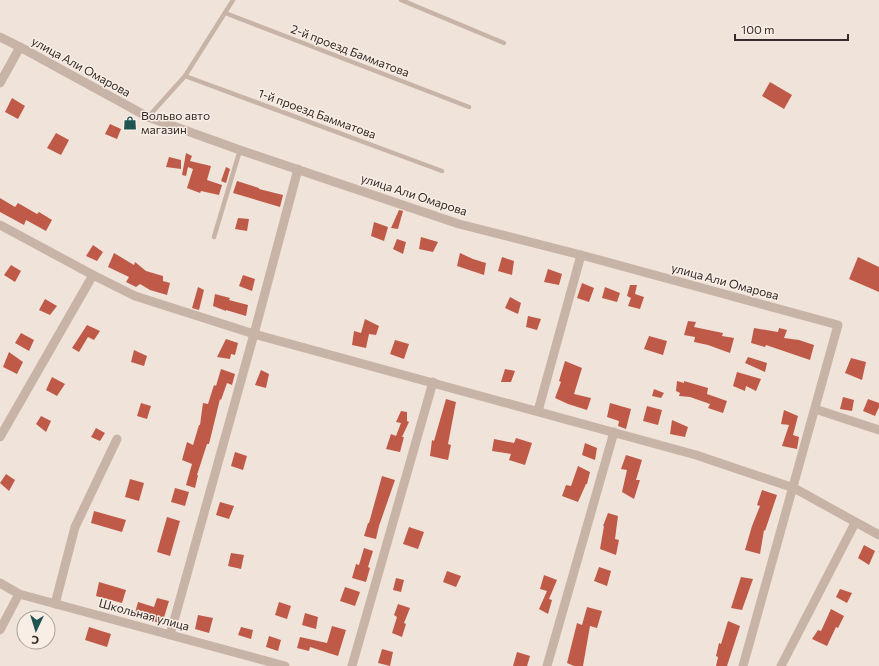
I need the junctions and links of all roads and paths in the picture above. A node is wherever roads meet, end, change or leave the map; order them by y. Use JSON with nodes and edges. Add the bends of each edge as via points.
{"nodes":[{"id":1,"x":234,"y":0,"type":"edge"},
{"id":2,"x":401,"y":0,"type":"edge"},
{"id":3,"x":225,"y":13,"type":"junction"},
{"id":4,"x":0,"y":37,"type":"edge"},
{"id":5,"x":504,"y":43,"type":"dead end"},
{"id":6,"x":20,"y":47,"type":"junction"},
{"id":7,"x":186,"y":76,"type":"junction"},
{"id":8,"x":0,"y":83,"type":"edge"},
{"id":9,"x":469,"y":107,"type":"dead end"},
{"id":10,"x":148,"y":117,"type":"junction"},
{"id":11,"x":240,"y":150,"type":"junction"},
{"id":12,"x":298,"y":169,"type":"junction"},
{"id":13,"x":442,"y":171,"type":"dead end"},
{"id":14,"x":0,"y":225,"type":"edge"},
{"id":15,"x":214,"y":237,"type":"dead end"},
{"id":16,"x":581,"y":255,"type":"junction"},
{"id":17,"x":93,"y":275,"type":"junction"},
{"id":18,"x":254,"y":334,"type":"junction"},
{"id":19,"x":433,"y":382,"type":"junction"},
{"id":20,"x":815,"y":409,"type":"junction"},
{"id":21,"x":538,"y":411,"type":"junction"},
{"id":22,"x":879,"y":430,"type":"edge"},
{"id":23,"x":614,"y":432,"type":"junction"},
{"id":24,"x":0,"y":437,"type":"edge"},
{"id":25,"x":116,"y":439,"type":"dead end"},
{"id":26,"x":794,"y":488,"type":"junction"},
{"id":27,"x":855,"y":523,"type":"junction"},
{"id":28,"x":879,"y":535,"type":"edge"},
{"id":29,"x":0,"y":583,"type":"edge"},
{"id":30,"x":18,"y":594,"type":"junction"},
{"id":31,"x":55,"y":604,"type":"junction"},
{"id":32,"x":0,"y":630,"type":"edge"},
{"id":33,"x":170,"y":635,"type":"junction"},
{"id":34,"x":285,"y":666,"type":"edge"},
{"id":35,"x":352,"y":666,"type":"edge"},
{"id":36,"x":548,"y":666,"type":"edge"},
{"id":37,"x":743,"y":666,"type":"edge"},
{"id":38,"x":780,"y":666,"type":"edge"}],
"edges":[{"from":1,"to":3,"type":"lane"},
{"from":2,"to":5,"type":"lane"},
{"from":3,"to":7,"type":"lane"},
{"from":3,"to":9,"type":"lane","name":"2-й проезд Бамматова"},
{"from":4,"to":6,"type":"street","name":"улица Али Омарова"},
{"from":6,"to":8,"type":"street"},
{"from":6,"to":10,"type":"street","name":"улица Али Омарова"},
{"from":7,"to":10,"type":"lane"},
{"from":7,"to":13,"type":"lane","name":"1-й проезд Бамматова"},
{"from":10,"to":11,"type":"street","name":"улица Али Омарова"},
{"from":11,"to":12,"type":"street","name":"улица Али Омарова"},
{"from":11,"to":15,"type":"lane"},
{"from":12,"to":16,"type":"street","name":"улица Али Омарова","via":[[459,224]]},
{"from":12,"to":18,"type":"street"},
{"from":14,"to":17,"type":"street"},
{"from":16,"to":20,"type":"street","name":"улица Али Омарова","via":[[838,325]]},
{"from":16,"to":21,"type":"street"},
{"from":17,"to":18,"type":"street","via":[[135,296]]},
{"from":17,"to":24,"type":"street"},
{"from":18,"to":19,"type":"street"},
{"from":18,"to":33,"type":"street"},
{"from":19,"to":21,"type":"street"},
{"from":19,"to":35,"type":"street"},
{"from":20,"to":22,"type":"street"},
{"from":20,"to":26,"type":"street"},
{"from":21,"to":23,"type":"street"},
{"from":23,"to":26,"type":"street","via":[[696,455]]},
{"from":23,"to":36,"type":"street"},
{"from":25,"to":31,"type":"street","via":[[75,527]]},
{"from":26,"to":27,"type":"street"},
{"from":26,"to":37,"type":"street"},
{"from":27,"to":28,"type":"street"},
{"from":27,"to":38,"type":"street"},
{"from":29,"to":30,"type":"street","name":"Школьная улица"},
{"from":30,"to":31,"type":"street","name":"Школьная улица"},
{"from":30,"to":32,"type":"street"},
{"from":31,"to":33,"type":"street","name":"Школьная улица"},
{"from":33,"to":34,"type":"street","name":"Школьная улица"}]}
